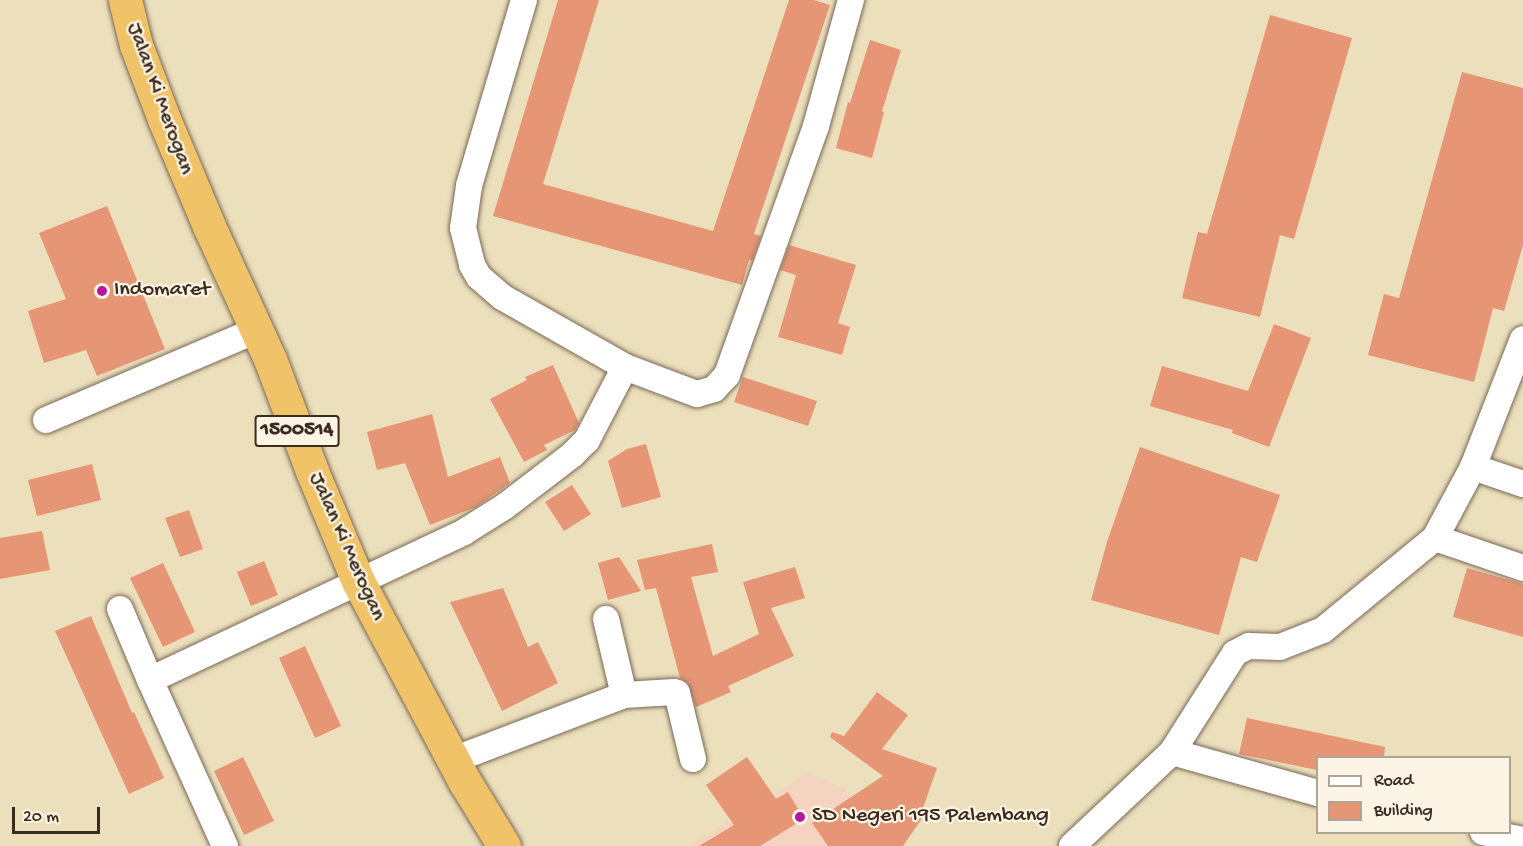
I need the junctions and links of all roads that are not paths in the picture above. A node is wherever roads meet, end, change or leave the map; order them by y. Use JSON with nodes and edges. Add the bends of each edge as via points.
{"nodes":[{"id":1,"x":125,"y":0,"type":"edge"},
{"id":2,"x":524,"y":0,"type":"edge"},
{"id":3,"x":851,"y":0,"type":"edge"},
{"id":4,"x":257,"y":330,"type":"junction"},
{"id":5,"x":1523,"y":339,"type":"edge"},
{"id":6,"x":625,"y":367,"type":"junction"},
{"id":7,"x":46,"y":420,"type":"dead end"},
{"id":8,"x":1473,"y":467,"type":"junction"},
{"id":9,"x":1523,"y":484,"type":"edge"},
{"id":10,"x":1435,"y":538,"type":"junction"},
{"id":11,"x":1523,"y":568,"type":"edge"},
{"id":12,"x":358,"y":581,"type":"junction"},
{"id":13,"x":120,"y":609,"type":"dead end"},
{"id":14,"x":606,"y":619,"type":"dead end"},
{"id":15,"x":150,"y":680,"type":"junction"},
{"id":16,"x":624,"y":695,"type":"junction"},
{"id":17,"x":1172,"y":752,"type":"junction"},
{"id":18,"x":693,"y":759,"type":"dead end"},
{"id":19,"x":453,"y":760,"type":"junction"},
{"id":20,"x":1316,"y":793,"type":"edge"},
{"id":21,"x":1494,"y":834,"type":"edge"},
{"id":22,"x":1523,"y":840,"type":"edge"},
{"id":23,"x":225,"y":846,"type":"edge"},
{"id":24,"x":504,"y":846,"type":"edge"},
{"id":25,"x":1072,"y":846,"type":"edge"}],
"edges":[{"from":1,"to":4,"type":"highway","name":"Jalan Ki Merogan","number":"1500514","via":[[136,45],[164,119]]},
{"from":2,"to":6,"type":"street","via":[[469,186],[464,228],[468,254],[479,277],[502,297]]},
{"from":3,"to":6,"type":"street","via":[[816,126],[727,375],[714,389],[697,394]]},
{"from":4,"to":7,"type":"street"},
{"from":4,"to":12,"type":"highway","name":"Jalan Ki Merogan","number":"1500514"},
{"from":5,"to":8,"type":"street"},
{"from":6,"to":12,"type":"street","via":[[598,422],[573,454],[464,532]]},
{"from":8,"to":9,"type":"street"},
{"from":8,"to":10,"type":"street"},
{"from":10,"to":11,"type":"street"},
{"from":10,"to":17,"type":"street","via":[[1323,630],[1280,646],[1250,646],[1235,653]]},
{"from":12,"to":15,"type":"street"},
{"from":12,"to":19,"type":"highway","name":"Jalan Ki Merogan","number":"1500514"},
{"from":13,"to":15,"type":"street"},
{"from":14,"to":16,"type":"street"},
{"from":15,"to":23,"type":"street"},
{"from":16,"to":18,"type":"street","via":[[677,693]]},
{"from":16,"to":19,"type":"street"},
{"from":17,"to":20,"type":"street"},
{"from":17,"to":25,"type":"street"},
{"from":19,"to":24,"type":"highway","name":"Jalan Ki Merogan","number":"1500514"},
{"from":21,"to":22,"type":"street"}]}
